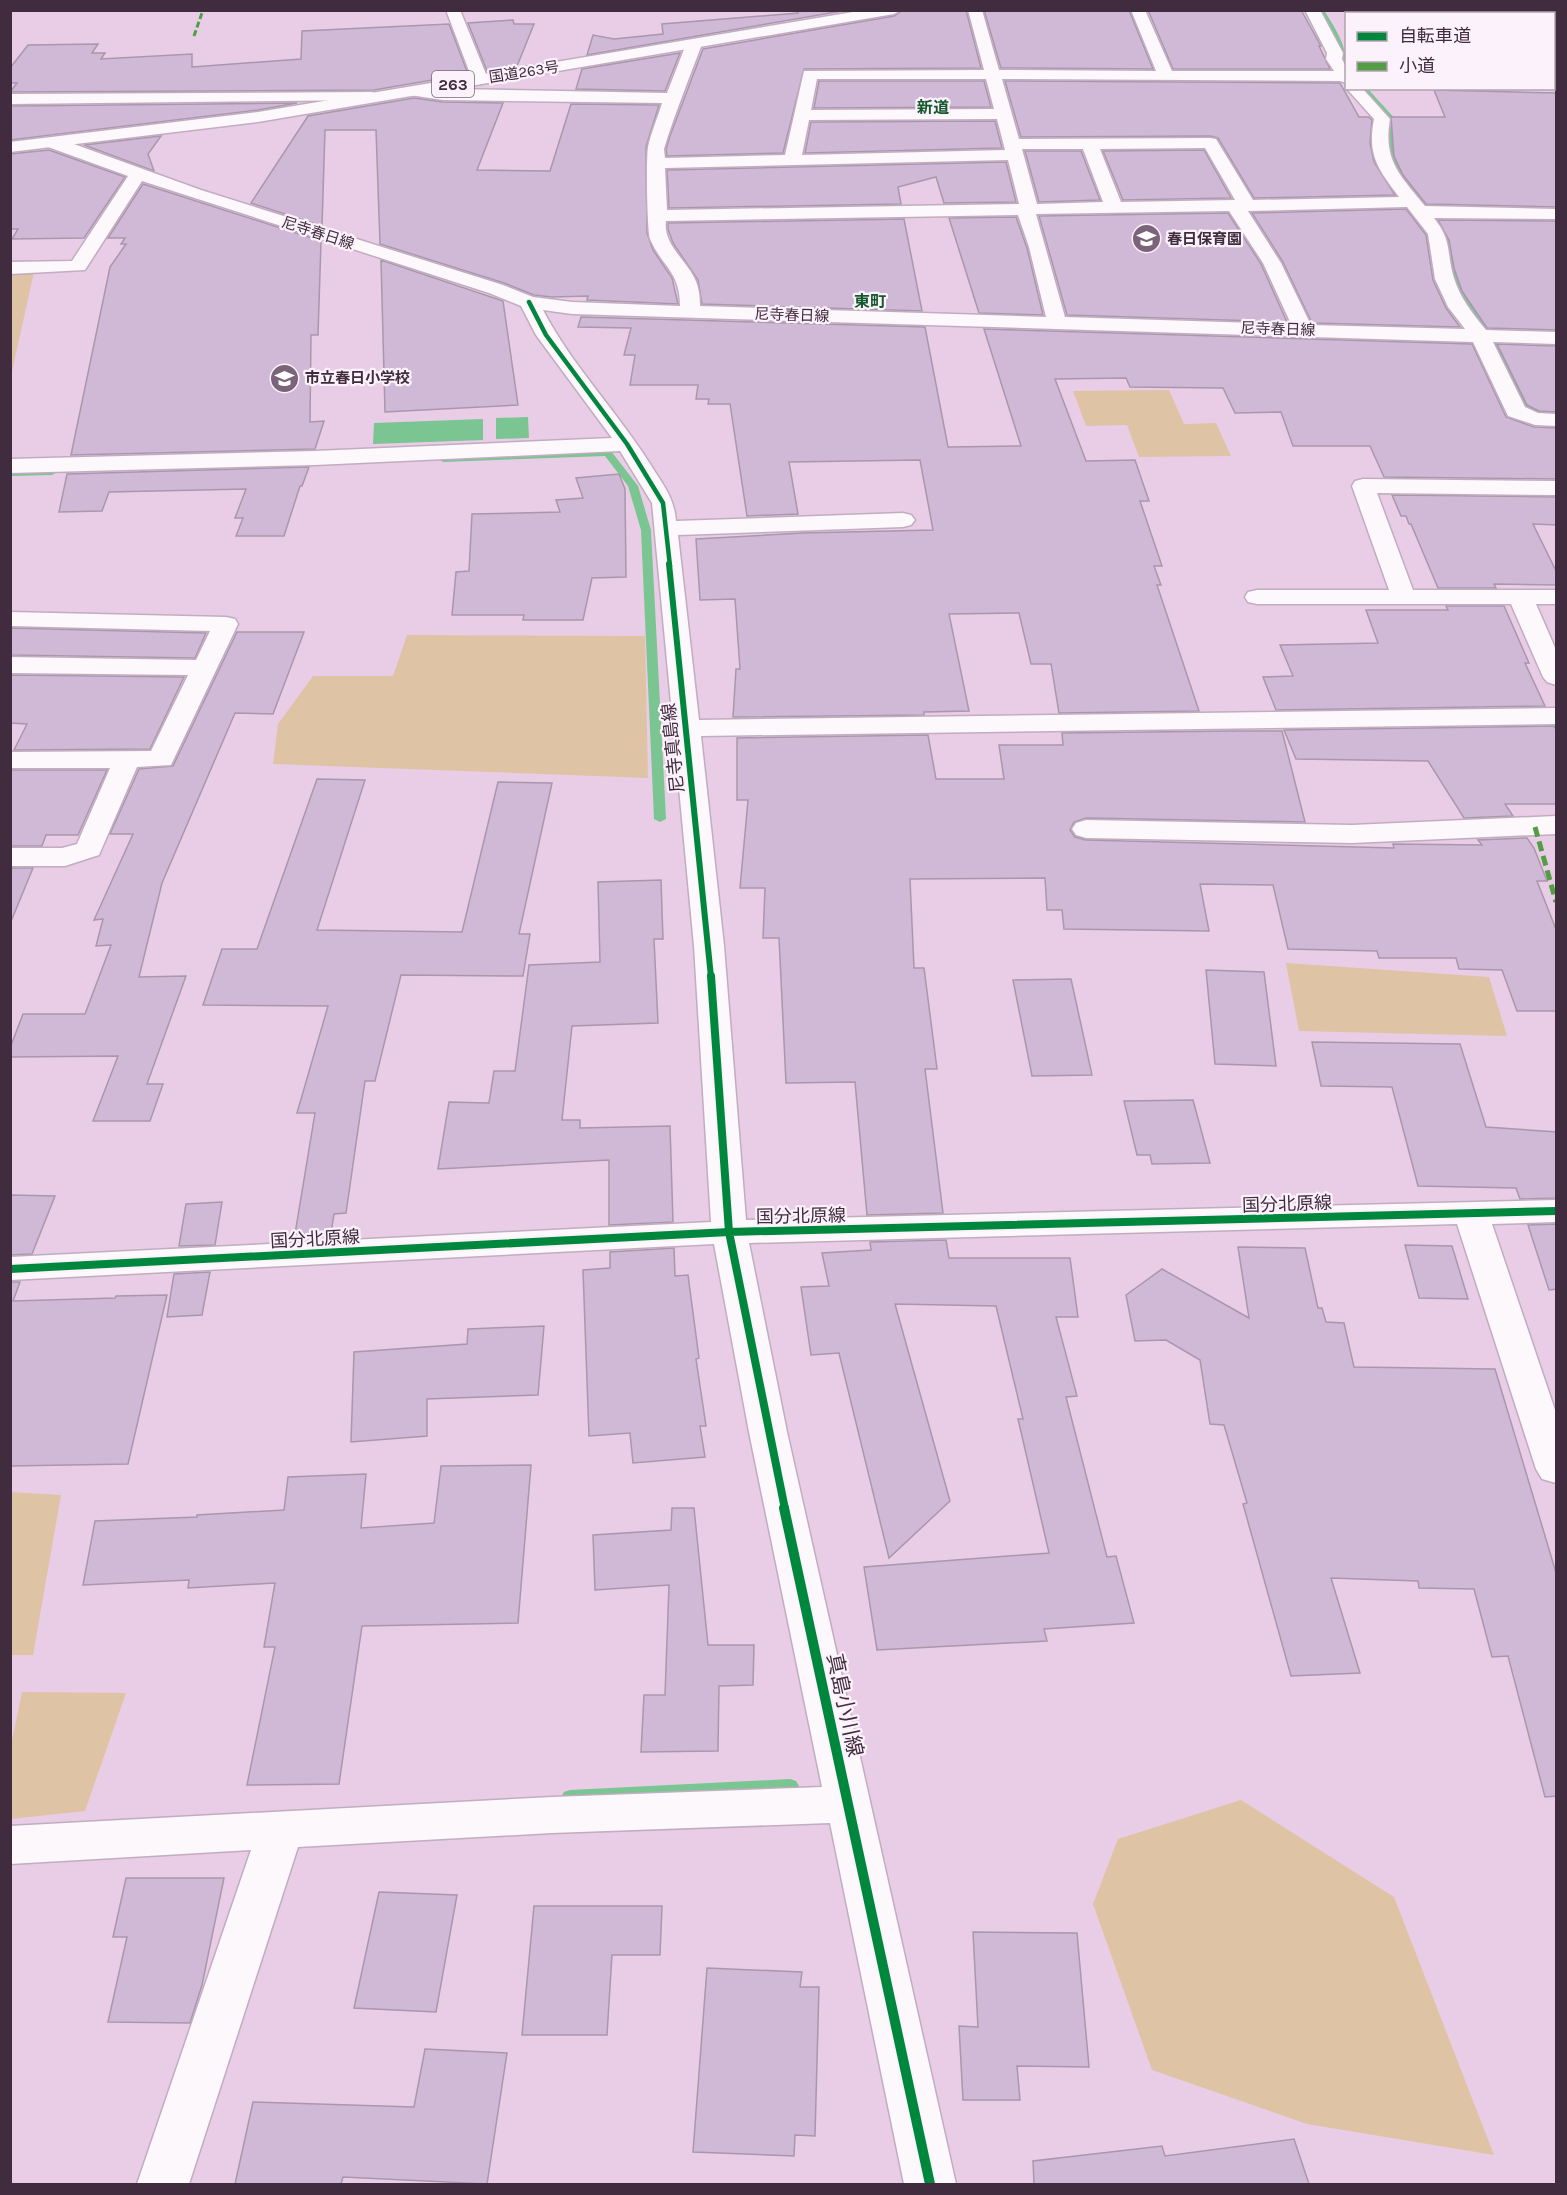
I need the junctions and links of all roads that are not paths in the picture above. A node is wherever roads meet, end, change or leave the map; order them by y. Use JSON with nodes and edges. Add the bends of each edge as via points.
{"nodes":[{"id":1,"x":453,"y":10,"type":"edge"},
{"id":2,"x":894,"y":10,"type":"edge"},
{"id":3,"x":975,"y":10,"type":"edge"},
{"id":4,"x":1138,"y":10,"type":"edge"},
{"id":5,"x":1311,"y":10,"type":"edge"},
{"id":6,"x":694,"y":44,"type":"junction"},
{"id":7,"x":1340,"y":59,"type":"edge"},
{"id":8,"x":993,"y":76,"type":"junction"},
{"id":9,"x":1166,"y":76,"type":"junction"},
{"id":10,"x":480,"y":79,"type":"junction"},
{"id":11,"x":1345,"y":81,"type":"edge"},
{"id":12,"x":1354,"y":90,"type":"edge"},
{"id":13,"x":409,"y":92,"type":"junction"},
{"id":14,"x":372,"y":98,"type":"junction"},
{"id":15,"x":672,"y":98,"type":"junction"},
{"id":16,"x":10,"y":99,"type":"edge"},
{"id":17,"x":1004,"y":114,"type":"junction"},
{"id":18,"x":802,"y":115,"type":"junction"},
{"id":19,"x":54,"y":143,"type":"junction"},
{"id":20,"x":1089,"y":144,"type":"junction"},
{"id":21,"x":10,"y":147,"type":"edge"},
{"id":22,"x":1013,"y":149,"type":"junction"},
{"id":23,"x":792,"y":160,"type":"junction"},
{"id":24,"x":656,"y":163,"type":"junction"},
{"id":25,"x":138,"y":174,"type":"junction"},
{"id":26,"x":1242,"y":206,"type":"junction"},
{"id":27,"x":1416,"y":206,"type":"junction"},
{"id":28,"x":1115,"y":208,"type":"junction"},
{"id":29,"x":1030,"y":210,"type":"junction"},
{"id":30,"x":1557,"y":214,"type":"edge"},
{"id":31,"x":658,"y":216,"type":"junction"},
{"id":32,"x":10,"y":268,"type":"edge"},
{"id":33,"x":529,"y":302,"type":"junction"},
{"id":34,"x":690,"y":312,"type":"junction"},
{"id":35,"x":1057,"y":323,"type":"junction"},
{"id":36,"x":1303,"y":329,"type":"junction"},
{"id":37,"x":1480,"y":336,"type":"junction"},
{"id":38,"x":1557,"y":338,"type":"edge"},
{"id":39,"x":1557,"y":420,"type":"edge"},
{"id":40,"x":627,"y":444,"type":"junction"},
{"id":41,"x":10,"y":466,"type":"edge"},
{"id":42,"x":1557,"y":488,"type":"edge"},
{"id":43,"x":903,"y":520,"type":"dead end"},
{"id":44,"x":666,"y":528,"type":"junction"},
{"id":45,"x":1257,"y":597,"type":"dead end"},
{"id":46,"x":1404,"y":597,"type":"junction"},
{"id":47,"x":1520,"y":597,"type":"junction"},
{"id":48,"x":1557,"y":597,"type":"edge"},
{"id":49,"x":10,"y":619,"type":"edge"},
{"id":50,"x":10,"y":665,"type":"edge"},
{"id":51,"x":205,"y":668,"type":"junction"},
{"id":52,"x":1557,"y":677,"type":"edge"},
{"id":53,"x":1557,"y":716,"type":"edge"},
{"id":54,"x":686,"y":728,"type":"junction"},
{"id":55,"x":127,"y":759,"type":"junction"},
{"id":56,"x":10,"y":760,"type":"edge"},
{"id":57,"x":1557,"y":825,"type":"edge"},
{"id":58,"x":1086,"y":829,"type":"dead end"},
{"id":59,"x":10,"y":857,"type":"edge"},
{"id":60,"x":1557,"y":1211,"type":"edge"},
{"id":61,"x":1471,"y":1213,"type":"junction"},
{"id":62,"x":729,"y":1232,"type":"junction"},
{"id":63,"x":10,"y":1269,"type":"edge"},
{"id":64,"x":1557,"y":1469,"type":"edge"},
{"id":65,"x":848,"y":1804,"type":"junction"},
{"id":66,"x":280,"y":1832,"type":"junction"},
{"id":67,"x":10,"y":1845,"type":"edge"},
{"id":68,"x":163,"y":2184,"type":"edge"},
{"id":69,"x":930,"y":2184,"type":"edge"}],
"edges":[{"from":1,"to":10,"type":"main road"},
{"from":2,"to":6,"type":"main road","name":"国道263号","number":"263"},
{"from":3,"to":8,"type":"main road"},
{"from":4,"to":9,"type":"main road"},
{"from":5,"to":7,"type":"main road"},
{"from":6,"to":10,"type":"main road","name":"国道263号","number":"263"},
{"from":6,"to":15,"type":"main road"},
{"from":8,"to":9,"type":"main road"},
{"from":8,"to":17,"type":"main road"},
{"from":8,"to":18,"type":"main road","via":[[810,74]]},
{"from":9,"to":11,"type":"main road"},
{"from":10,"to":13,"type":"main road","name":"国道263号","number":"263"},
{"from":12,"to":27,"type":"main road","via":[[1382,119],[1378,141],[1384,160]]},
{"from":13,"to":14,"type":"main road","name":"国道263号","number":"263"},
{"from":13,"to":15,"type":"main road"},
{"from":14,"to":16,"type":"main road"},
{"from":14,"to":19,"type":"main road","name":"国道263号","number":"263"},
{"from":15,"to":24,"type":"main road","via":[[656,149]]},
{"from":17,"to":18,"type":"main road"},
{"from":17,"to":22,"type":"main road"},
{"from":18,"to":23,"type":"main road"},
{"from":19,"to":21,"type":"main road","name":"国道263号","number":"263"},
{"from":19,"to":25,"type":"main road","name":"尼寺春日線"},
{"from":20,"to":22,"type":"main road"},
{"from":20,"to":26,"type":"main road","via":[[1210,143]]},
{"from":20,"to":28,"type":"main road"},
{"from":22,"to":23,"type":"main road"},
{"from":22,"to":29,"type":"main road"},
{"from":23,"to":24,"type":"main road"},
{"from":24,"to":31,"type":"main road"},
{"from":25,"to":32,"type":"main road","via":[[78,266]]},
{"from":25,"to":33,"type":"main road","name":"尼寺春日線"},
{"from":26,"to":27,"type":"main road"},
{"from":26,"to":28,"type":"main road"},
{"from":26,"to":36,"type":"main road"},
{"from":27,"to":30,"type":"main road","via":[[1442,213]]},
{"from":27,"to":37,"type":"main road","via":[[1437,234],[1445,279],[1458,307]]},
{"from":28,"to":29,"type":"main road"},
{"from":29,"to":31,"type":"main road"},
{"from":29,"to":35,"type":"main road","via":[[1027,215]]},
{"from":31,"to":34,"type":"main road","via":[[655,227],[664,250],[689,287]]},
{"from":33,"to":34,"type":"main road","name":"尼寺春日線","via":[[572,308]]},
{"from":33,"to":40,"type":"main road","name":"尼寺真島線","via":[[546,335]]},
{"from":34,"to":35,"type":"main road","name":"尼寺春日線"},
{"from":35,"to":36,"type":"main road","name":"尼寺春日線"},
{"from":36,"to":37,"type":"main road","name":"尼寺春日線"},
{"from":37,"to":38,"type":"main road","name":"尼寺春日線"},
{"from":37,"to":39,"type":"main road","via":[[1516,411],[1535,419]]},
{"from":40,"to":41,"type":"main road"},
{"from":40,"to":44,"type":"main road","name":"尼寺真島線","via":[[663,503]]},
{"from":42,"to":46,"type":"main road","via":[[1363,486]]},
{"from":43,"to":44,"type":"main road"},
{"from":44,"to":54,"type":"main road","name":"尼寺真島線"},
{"from":45,"to":46,"type":"main road"},
{"from":46,"to":47,"type":"main road"},
{"from":47,"to":48,"type":"main road"},
{"from":47,"to":52,"type":"main road"},
{"from":49,"to":51,"type":"main road","via":[[226,624]]},
{"from":50,"to":51,"type":"main road"},
{"from":51,"to":55,"type":"main road","via":[[161,759]]},
{"from":53,"to":54,"type":"main road"},
{"from":54,"to":62,"type":"main road","name":"尼寺真島線","via":[[709,946]]},
{"from":55,"to":56,"type":"main road"},
{"from":55,"to":59,"type":"main road","via":[[88,849],[65,857]]},
{"from":57,"to":58,"type":"main road","via":[[1352,834]]},
{"from":60,"to":61,"type":"main road","name":"国分北原線"},
{"from":61,"to":62,"type":"main road","name":"国分北原線"},
{"from":61,"to":64,"type":"main road"},
{"from":62,"to":63,"type":"main road","name":"国分北原線"},
{"from":62,"to":65,"type":"main road","name":"真島小川線"},
{"from":65,"to":66,"type":"main road","via":[[552,1815]]},
{"from":65,"to":69,"type":"main road","name":"真島小川線"},
{"from":66,"to":67,"type":"main road"},
{"from":66,"to":68,"type":"main road"}]}
